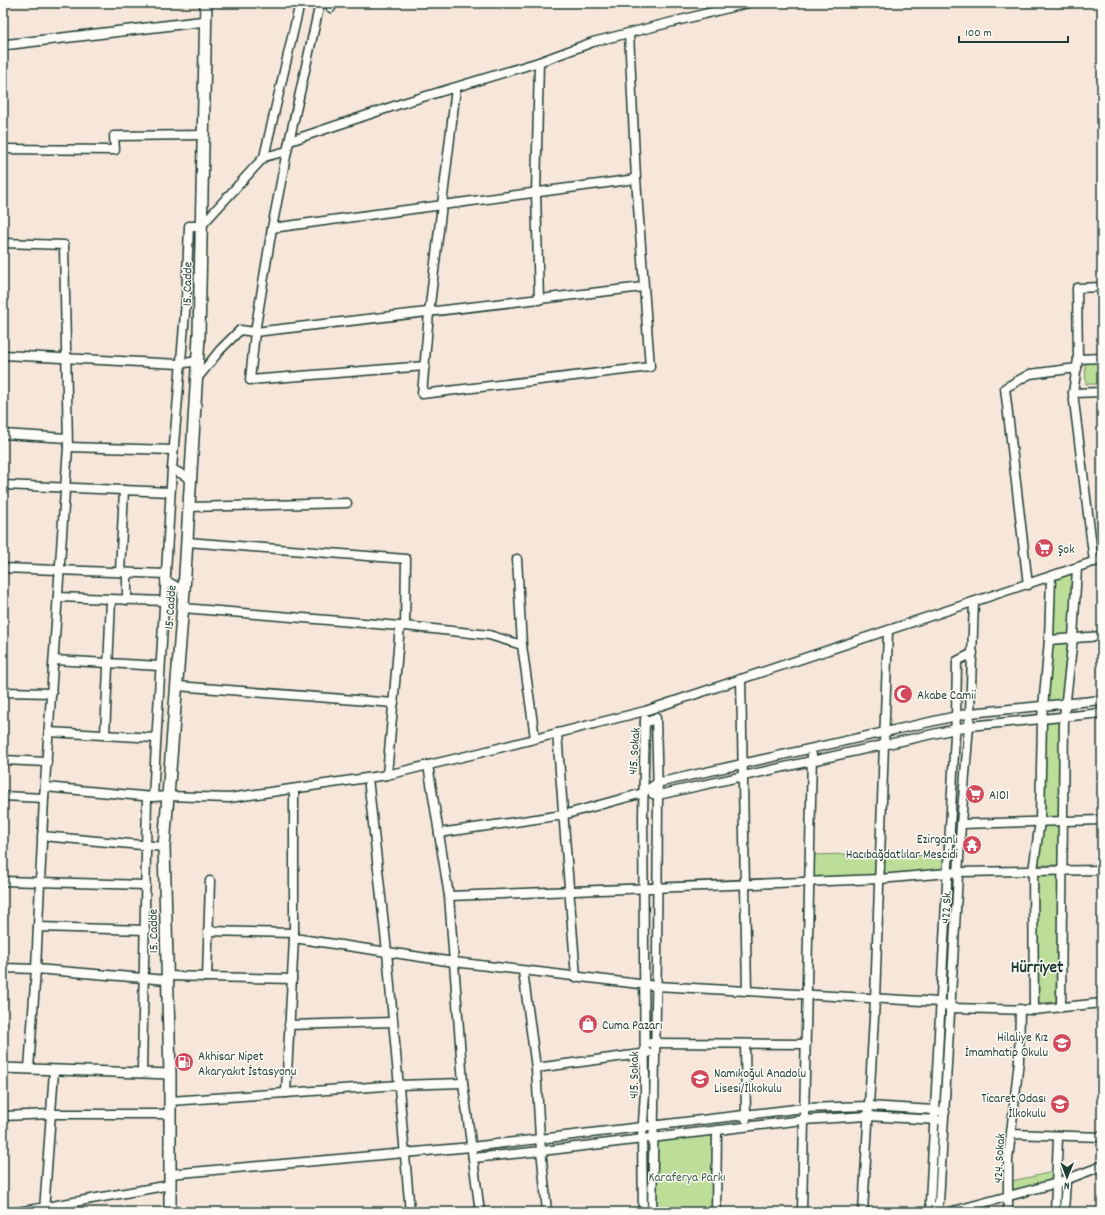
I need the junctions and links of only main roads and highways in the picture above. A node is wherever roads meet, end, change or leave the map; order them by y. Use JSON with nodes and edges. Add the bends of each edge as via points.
{"nodes":[{"id":1,"x":206,"y":3,"type":"edge"},
{"id":2,"x":170,"y":1212,"type":"edge"}],
"edges":[{"from":1,"to":2,"type":"main road","name":"15. Cadde","via":[[197,361],[183,608],[164,847],[170,1074]]}]}
